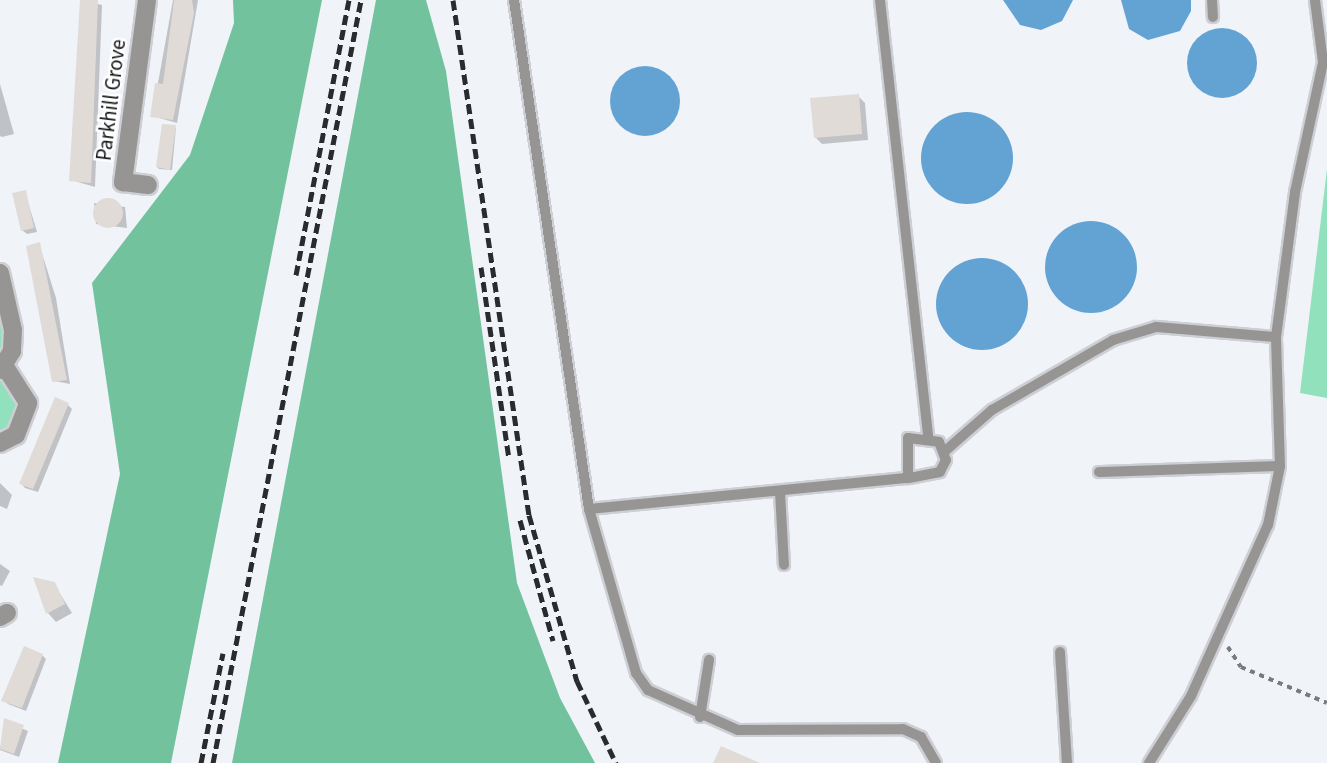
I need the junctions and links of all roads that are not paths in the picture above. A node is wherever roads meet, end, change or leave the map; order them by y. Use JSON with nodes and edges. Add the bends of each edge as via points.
{"nodes":[{"id":1,"x":146,"y":0,"type":"edge"},
{"id":2,"x":514,"y":0,"type":"edge"},
{"id":3,"x":880,"y":0,"type":"edge"},
{"id":4,"x":1212,"y":0,"type":"edge"},
{"id":5,"x":1315,"y":0,"type":"edge"},
{"id":6,"x":1213,"y":17,"type":"dead end"},
{"id":7,"x":148,"y":185,"type":"dead end"},
{"id":8,"x":0,"y":273,"type":"edge"},
{"id":9,"x":1276,"y":337,"type":"junction"},
{"id":10,"x":2,"y":368,"type":"edge"},
{"id":11,"x":928,"y":437,"type":"junction"},
{"id":12,"x":0,"y":443,"type":"edge"},
{"id":13,"x":944,"y":452,"type":"junction"},
{"id":14,"x":1280,"y":466,"type":"junction"},
{"id":15,"x":1100,"y":472,"type":"dead end"},
{"id":16,"x":908,"y":478,"type":"junction"},
{"id":17,"x":780,"y":492,"type":"junction"},
{"id":18,"x":589,"y":509,"type":"junction"},
{"id":19,"x":784,"y":565,"type":"dead end"},
{"id":20,"x":1060,"y":652,"type":"dead end"},
{"id":21,"x":709,"y":660,"type":"dead end"},
{"id":22,"x":700,"y":717,"type":"junction"},
{"id":23,"x":936,"y":763,"type":"edge"},
{"id":24,"x":1067,"y":763,"type":"edge"},
{"id":25,"x":1149,"y":763,"type":"edge"}],
"edges":[{"from":1,"to":7,"type":"street","name":"Parkhill Grove","via":[[123,182]]},
{"from":2,"to":18,"type":"lane"},
{"from":3,"to":11,"type":"lane"},
{"from":4,"to":6,"type":"lane"},
{"from":5,"to":9,"type":"lane","via":[[1323,62],[1295,192]]},
{"from":8,"to":10,"type":"street","via":[[13,331]]},
{"from":9,"to":13,"type":"lane","via":[[1156,327],[1113,340],[992,410]]},
{"from":9,"to":14,"type":"lane"},
{"from":10,"to":12,"type":"street","via":[[28,403],[16,435]]},
{"from":11,"to":13,"type":"lane"},
{"from":11,"to":16,"type":"lane","via":[[908,438]]},
{"from":13,"to":16,"type":"lane","via":[[940,472]]},
{"from":14,"to":15,"type":"lane"},
{"from":14,"to":25,"type":"lane","via":[[1268,525],[1191,696]]},
{"from":16,"to":17,"type":"lane"},
{"from":17,"to":18,"type":"lane"},
{"from":17,"to":19,"type":"lane"},
{"from":18,"to":22,"type":"lane","via":[[636,673],[648,690]]},
{"from":20,"to":24,"type":"lane"},
{"from":21,"to":22,"type":"lane"},
{"from":22,"to":23,"type":"lane","via":[[763,734],[903,729],[921,737]]}]}
